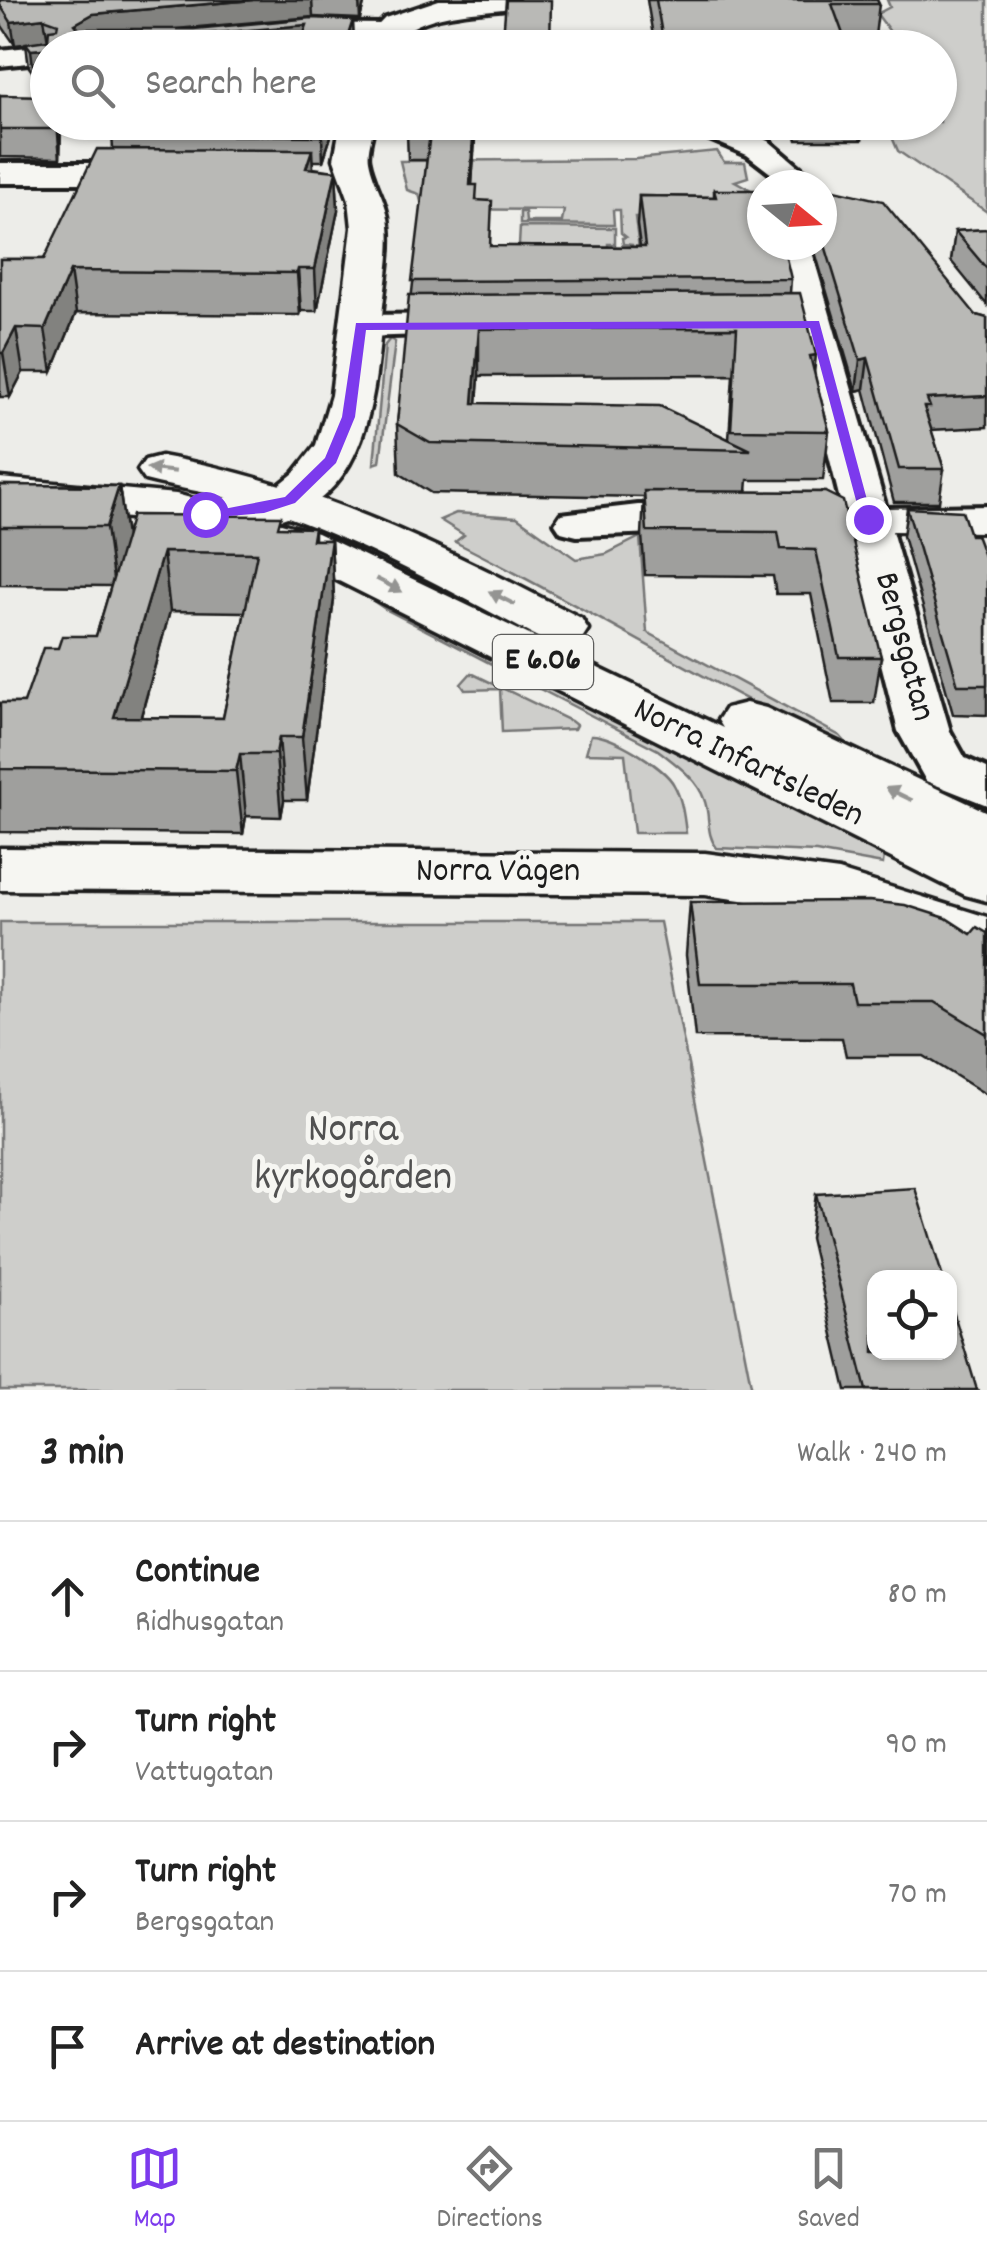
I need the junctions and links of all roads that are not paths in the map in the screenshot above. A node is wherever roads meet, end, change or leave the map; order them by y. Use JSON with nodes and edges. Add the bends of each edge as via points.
{"nodes":[{"id":1,"x":503,"y":0,"type":"edge"},
{"id":2,"x":357,"y":5,"type":"dead end"},
{"id":3,"x":420,"y":19,"type":"edge"},
{"id":4,"x":305,"y":30,"type":"edge"},
{"id":5,"x":30,"y":55,"type":"edge"},
{"id":6,"x":0,"y":58,"type":"edge"},
{"id":7,"x":355,"y":140,"type":"edge"},
{"id":8,"x":739,"y":140,"type":"edge"},
{"id":9,"x":786,"y":170,"type":"edge"},
{"id":10,"x":0,"y":173,"type":"edge"},
{"id":11,"x":192,"y":174,"type":"edge"},
{"id":12,"x":793,"y":260,"type":"edge"},
{"id":13,"x":508,"y":325,"type":"edge"},
{"id":14,"x":361,"y":326,"type":"junction"},
{"id":15,"x":0,"y":458,"type":"edge"},
{"id":16,"x":0,"y":492,"type":"edge"},
{"id":17,"x":753,"y":518,"type":"edge"},
{"id":18,"x":849,"y":519,"type":"junction"},
{"id":19,"x":987,"y":519,"type":"edge"},
{"id":20,"x":295,"y":522,"type":"junction"},
{"id":21,"x":576,"y":524,"type":"dead end"},
{"id":22,"x":987,"y":788,"type":"edge"},
{"id":23,"x":987,"y":836,"type":"edge"},
{"id":24,"x":0,"y":869,"type":"edge"},
{"id":25,"x":987,"y":880,"type":"edge"},
{"id":26,"x":987,"y":940,"type":"edge"}],
"edges":[{"from":1,"to":3,"type":"main road"},
{"from":2,"to":3,"type":"street"},
{"from":3,"to":4,"type":"street"},
{"from":5,"to":6,"type":"street"},
{"from":7,"to":14,"type":"main road","via":[[340,174],[367,200],[372,228]]},
{"from":8,"to":9,"type":"street"},
{"from":10,"to":11,"type":"street"},
{"from":12,"to":18,"type":"street","name":"Bergsgatan","via":[[796,324]]},
{"from":13,"to":14,"type":"street"},
{"from":14,"to":20,"type":"main road","via":[[353,395],[338,447],[311,483]]},
{"from":20,"to":15,"type":"main road","name":"Norra Infartsleden","number":"E 6.06","one_way":true,"via":[[188,474]]},
{"from":16,"to":20,"type":"main road","name":"Norra Infartsleden","number":"E 6.06"},
{"from":17,"to":21,"type":"street"},
{"from":18,"to":19,"type":"street"},
{"from":18,"to":22,"type":"street","name":"Bergsgatan","via":[[924,731],[944,769]]},
{"from":23,"to":20,"type":"main road","name":"Norra Infartsleden","number":"E 6.06","one_way":true,"via":[[389,541]]},
{"from":20,"to":25,"type":"main road","name":"Norra Infartsleden","number":"E 6.06","one_way":true},
{"from":24,"to":26,"type":"main road","name":"Norra Vägen","via":[[704,874],[839,892]]}]}
